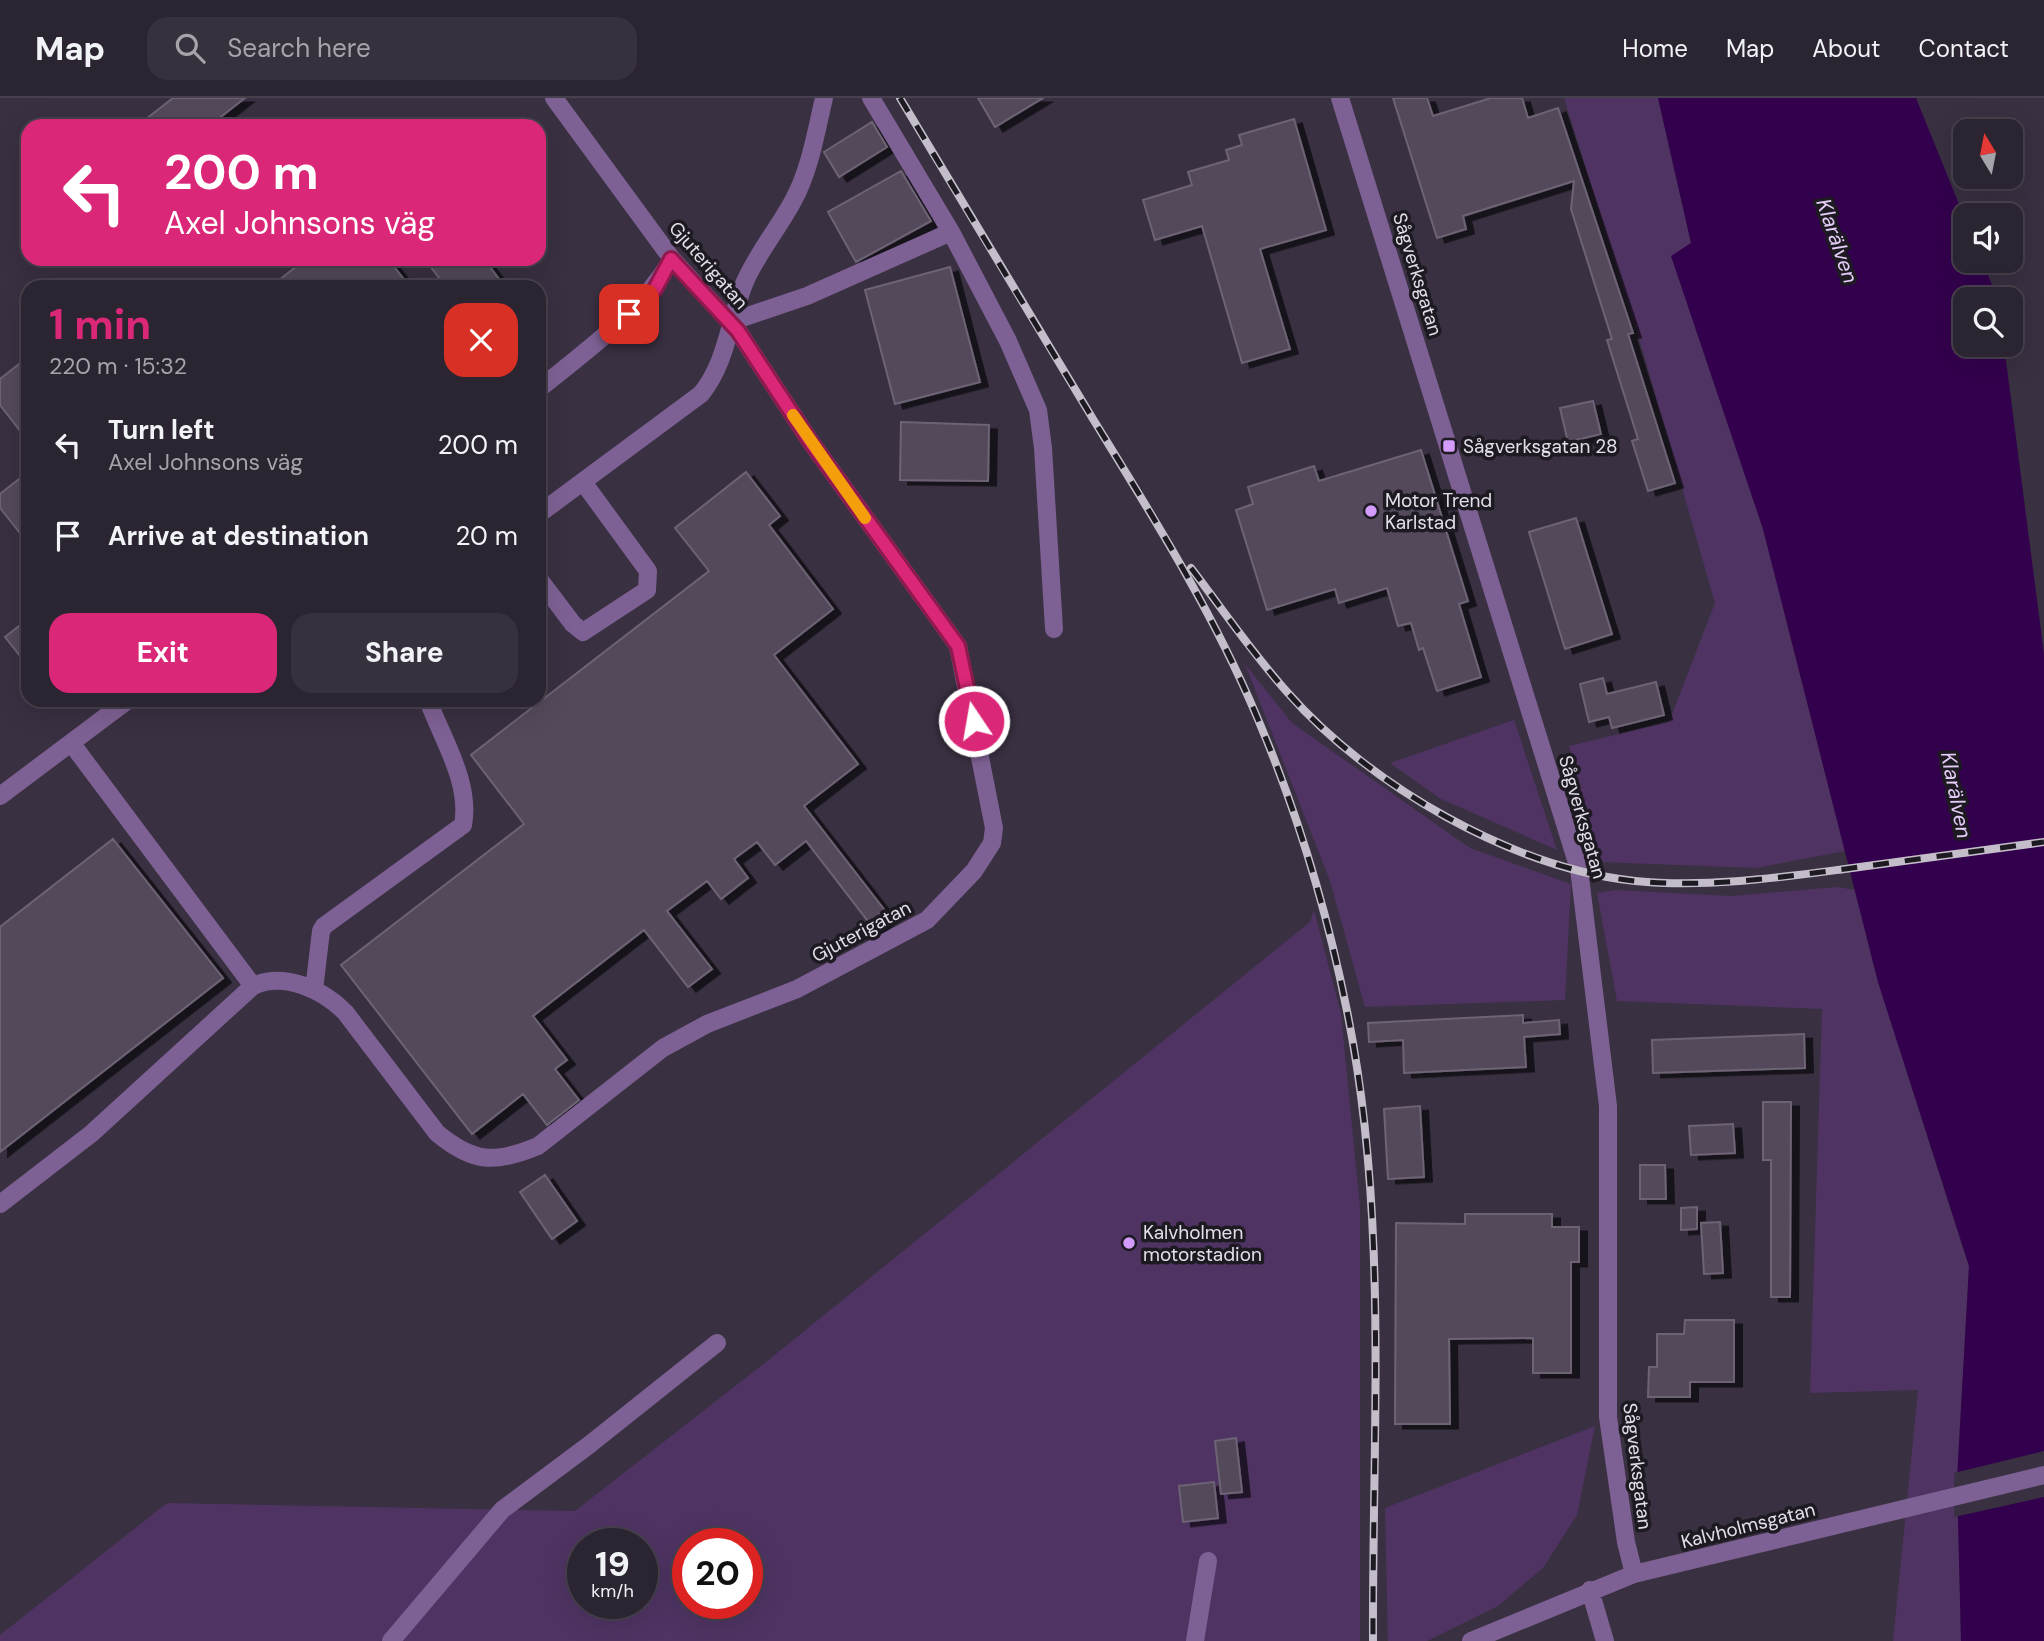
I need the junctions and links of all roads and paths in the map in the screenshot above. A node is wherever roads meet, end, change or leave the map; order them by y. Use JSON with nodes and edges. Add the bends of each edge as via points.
{"nodes":[{"id":1,"x":554,"y":98,"type":"edge"},
{"id":2,"x":824,"y":98,"type":"edge"},
{"id":3,"x":871,"y":98,"type":"edge"},
{"id":4,"x":1340,"y":98,"type":"edge"},
{"id":5,"x":951,"y":232,"type":"junction"},
{"id":6,"x":671,"y":259,"type":"junction"},
{"id":7,"x":730,"y":322,"type":"junction"},
{"id":8,"x":546,"y":383,"type":"edge"},
{"id":9,"x":583,"y":482,"type":"junction"},
{"id":10,"x":546,"y":509,"type":"edge"},
{"id":11,"x":546,"y":588,"type":"edge"},
{"id":12,"x":1054,"y":629,"type":"dead end"},
{"id":13,"x":119,"y":707,"type":"edge"},
{"id":14,"x":431,"y":707,"type":"edge"},
{"id":15,"x":72,"y":744,"type":"junction"},
{"id":16,"x":0,"y":796,"type":"edge"},
{"id":17,"x":253,"y":986,"type":"junction"},
{"id":18,"x":314,"y":990,"type":"junction"},
{"id":19,"x":0,"y":1204,"type":"edge"},
{"id":20,"x":717,"y":1343,"type":"dead end"},
{"id":21,"x":2044,"y":1475,"type":"edge"},
{"id":22,"x":1208,"y":1561,"type":"dead end"},
{"id":23,"x":1634,"y":1574,"type":"junction"},
{"id":24,"x":1590,"y":1590,"type":"junction"},
{"id":25,"x":391,"y":1641,"type":"edge"},
{"id":26,"x":1195,"y":1641,"type":"edge"},
{"id":27,"x":1471,"y":1641,"type":"edge"},
{"id":28,"x":1605,"y":1641,"type":"edge"}],
"edges":[{"from":1,"to":6,"type":"street","name":"Gjuterigatan"},
{"from":2,"to":7,"type":"street","via":[[794,199],[745,281]]},
{"from":3,"to":5,"type":"street"},
{"from":4,"to":23,"type":"street","name":"Sågverksgatan","via":[[1578,869],[1608,1106],[1608,1417]]},
{"from":5,"to":7,"type":"street","via":[[807,296]]},
{"from":5,"to":12,"type":"street","via":[[1038,410]]},
{"from":6,"to":7,"type":"street","name":"Gjuterigatan"},
{"from":6,"to":8,"type":"street","via":[[655,289]]},
{"from":7,"to":9,"type":"street","via":[[719,365],[701,394]]},
{"from":7,"to":18,"type":"street","name":"Gjuterigatan","via":[[958,646],[993,828],[992,843],[974,871],[927,920],[797,989],[707,1024],[663,1048],[538,1146],[509,1157],[472,1156],[437,1133],[345,1012],[329,996]]},
{"from":9,"to":10,"type":"street"},
{"from":9,"to":11,"type":"street","via":[[648,571],[647,590],[583,632]]},
{"from":13,"to":15,"type":"street"},
{"from":14,"to":18,"type":"street","via":[[461,783],[463,825],[324,926]]},
{"from":15,"to":16,"type":"street"},
{"from":15,"to":17,"type":"street"},
{"from":17,"to":18,"type":"street","name":"Gjuterigatan","via":[[278,980]]},
{"from":17,"to":19,"type":"street","via":[[92,1133]]},
{"from":20,"to":25,"type":"street","via":[[502,1510]]},
{"from":21,"to":23,"type":"street","name":"Kalvholmsgatan"},
{"from":22,"to":26,"type":"street"},
{"from":23,"to":24,"type":"street","name":"Kalvholmsgatan"},
{"from":24,"to":27,"type":"street","name":"Kalvholmsgatan"},
{"from":24,"to":28,"type":"street"}]}
